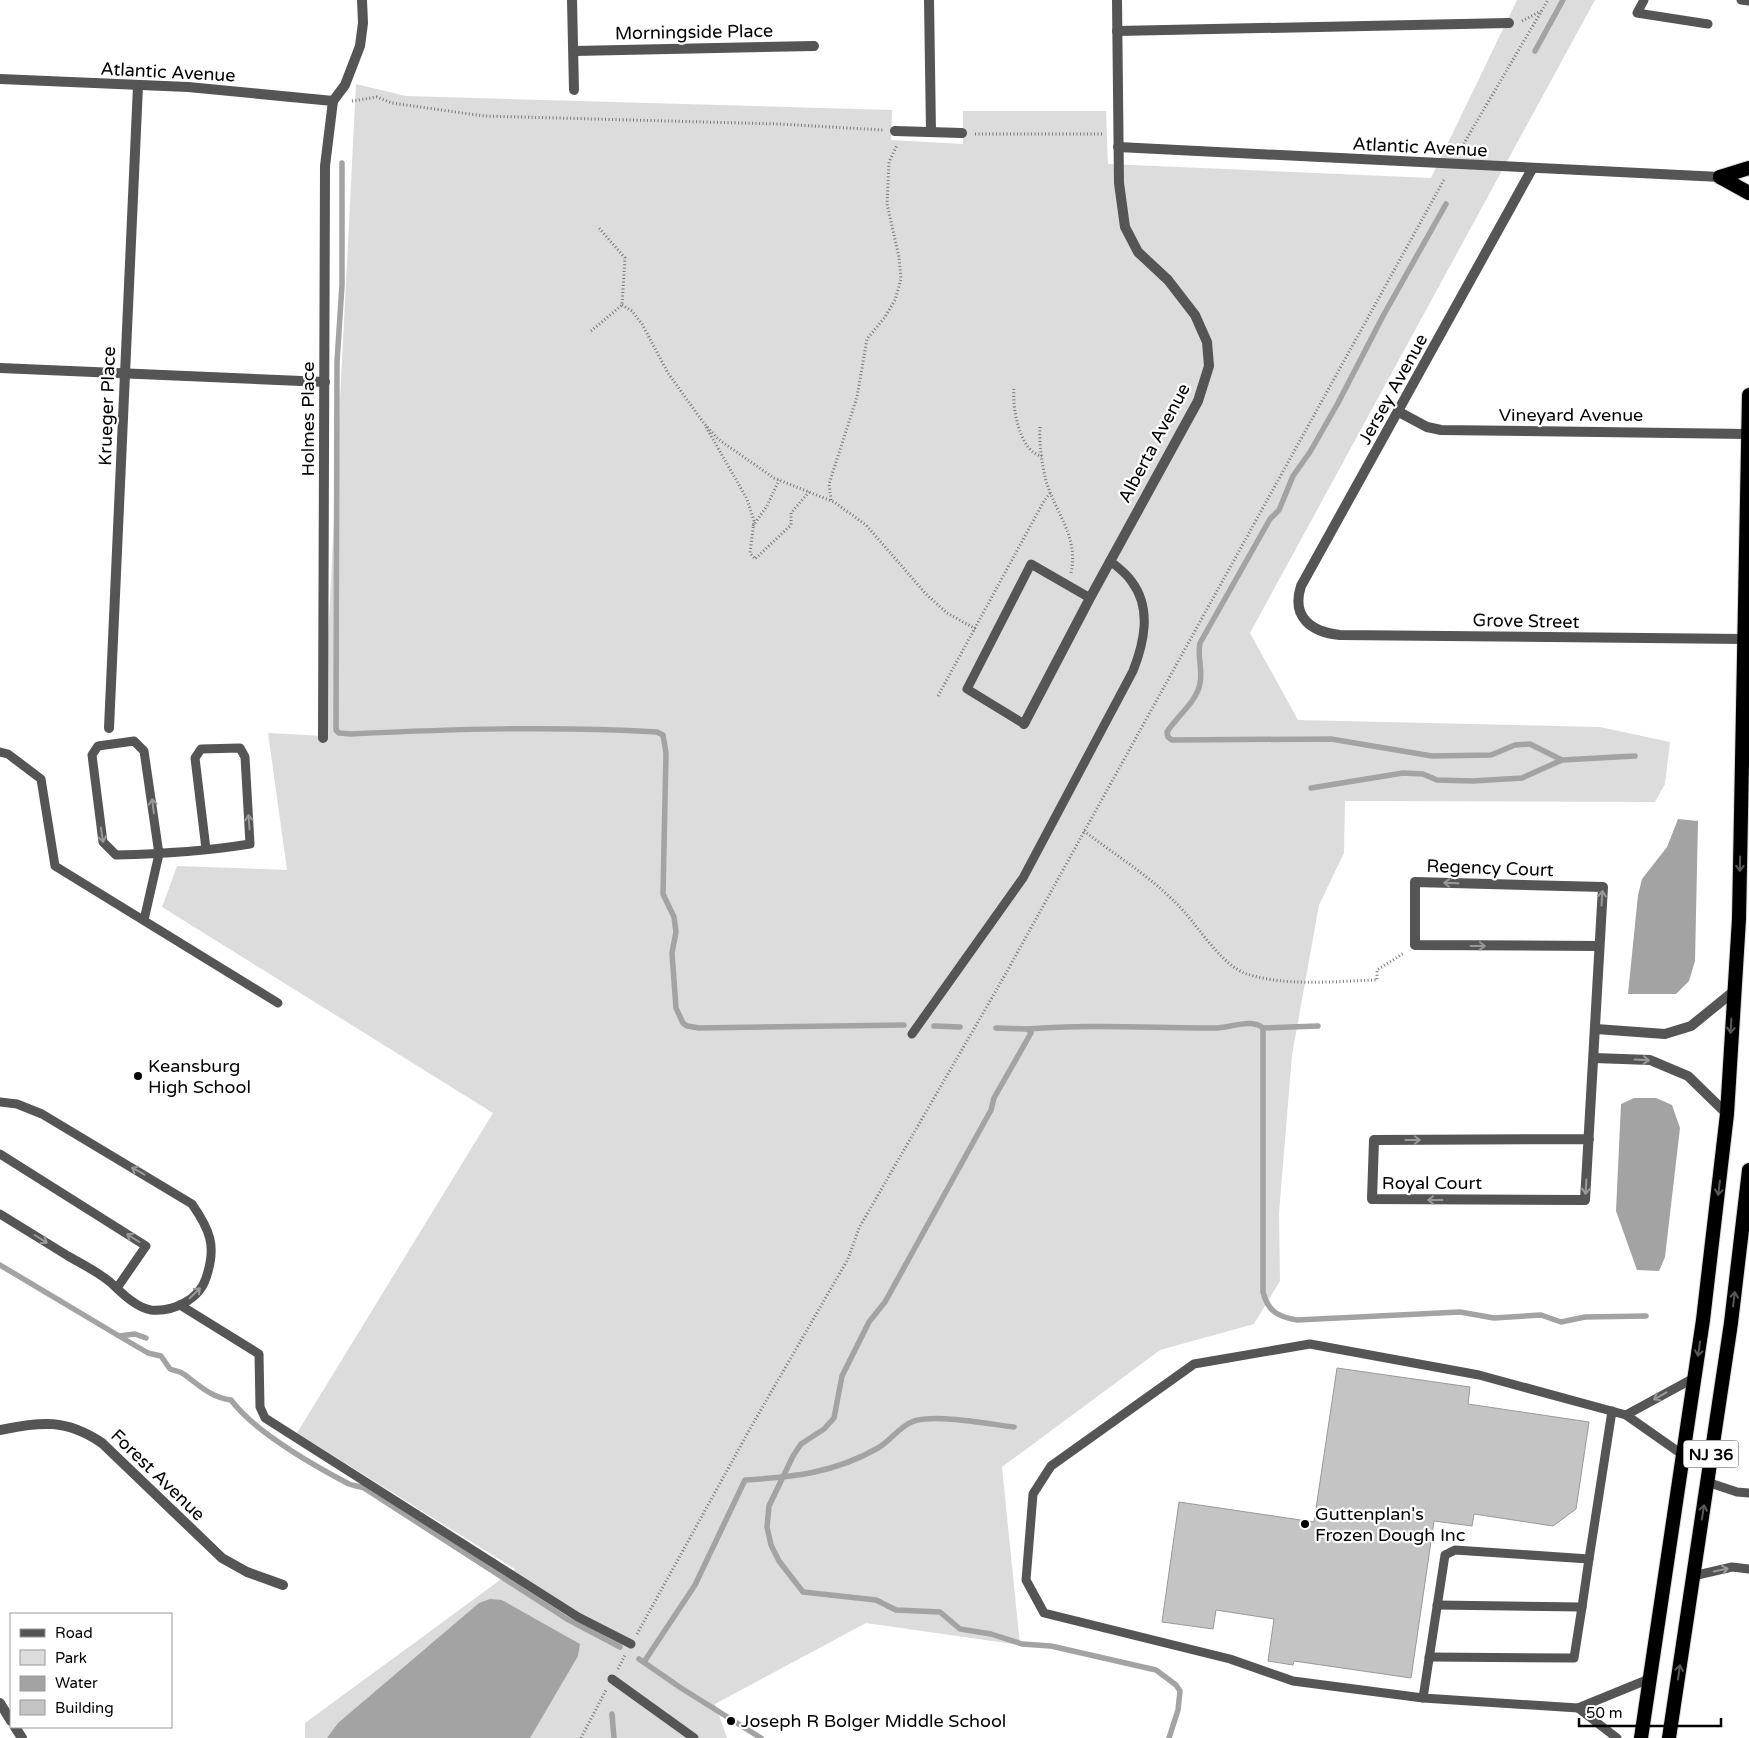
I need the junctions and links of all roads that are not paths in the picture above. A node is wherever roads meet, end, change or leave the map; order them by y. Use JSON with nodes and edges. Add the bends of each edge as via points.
{"nodes":[{"id":1,"x":362,"y":0,"type":"edge"},
{"id":2,"x":572,"y":0,"type":"edge"},
{"id":3,"x":928,"y":0,"type":"edge"},
{"id":4,"x":1117,"y":0,"type":"edge"},
{"id":5,"x":1644,"y":0,"type":"edge"},
{"id":6,"x":1741,"y":0,"type":"edge"},
{"id":7,"x":1748,"y":3,"type":"edge"},
{"id":8,"x":1509,"y":23,"type":"road end"},
{"id":9,"x":1708,"y":24,"type":"dead end"},
{"id":10,"x":1117,"y":31,"type":"junction"},
{"id":11,"x":814,"y":46,"type":"dead end"},
{"id":12,"x":574,"y":51,"type":"junction"},
{"id":13,"x":0,"y":79,"type":"edge"},
{"id":14,"x":138,"y":86,"type":"junction"},
{"id":15,"x":574,"y":90,"type":"dead end"},
{"id":16,"x":335,"y":98,"type":"junction"},
{"id":17,"x":899,"y":131,"type":"road end"},
{"id":18,"x":931,"y":132,"type":"junction"},
{"id":19,"x":962,"y":134,"type":"road end"},
{"id":20,"x":1118,"y":147,"type":"junction"},
{"id":21,"x":1749,"y":168,"type":"edge"},
{"id":22,"x":1532,"y":169,"type":"junction"},
{"id":23,"x":1720,"y":176,"type":"junction"},
{"id":24,"x":1749,"y":193,"type":"edge"},
{"id":25,"x":0,"y":368,"type":"edge"},
{"id":26,"x":125,"y":373,"type":"junction"},
{"id":27,"x":324,"y":382,"type":"junction"},
{"id":28,"x":1749,"y":395,"type":"edge"},
{"id":29,"x":1399,"y":412,"type":"junction"},
{"id":30,"x":1747,"y":434,"type":"junction"},
{"id":31,"x":1110,"y":560,"type":"junction"},
{"id":32,"x":1090,"y":598,"type":"junction"},
{"id":33,"x":1310,"y":624,"type":"joint"},
{"id":34,"x":1744,"y":639,"type":"junction"},
{"id":35,"x":1024,"y":724,"type":"joint"},
{"id":36,"x":109,"y":728,"type":"dead end"},
{"id":37,"x":322,"y":738,"type":"dead end"},
{"id":38,"x":0,"y":752,"type":"edge"},
{"id":39,"x":206,"y":849,"type":"junction"},
{"id":40,"x":159,"y":854,"type":"junction"},
{"id":41,"x":144,"y":920,"type":"junction"},
{"id":42,"x":1599,"y":946,"type":"junction"},
{"id":43,"x":1733,"y":992,"type":"junction"},
{"id":44,"x":278,"y":1004,"type":"dead end"},
{"id":45,"x":1596,"y":1029,"type":"junction"},
{"id":46,"x":912,"y":1034,"type":"dead end"},
{"id":47,"x":1594,"y":1058,"type":"junction"},
{"id":48,"x":0,"y":1102,"type":"edge"},
{"id":49,"x":1727,"y":1114,"type":"junction"},
{"id":50,"x":1589,"y":1139,"type":"junction"},
{"id":51,"x":0,"y":1154,"type":"edge"},
{"id":52,"x":1749,"y":1170,"type":"edge"},
{"id":53,"x":0,"y":1214,"type":"edge"},
{"id":54,"x":117,"y":1288,"type":"junction"},
{"id":55,"x":180,"y":1305,"type":"junction"},
{"id":56,"x":1694,"y":1378,"type":"junction"},
{"id":57,"x":1612,"y":1411,"type":"junction"},
{"id":58,"x":1626,"y":1415,"type":"junction"},
{"id":59,"x":0,"y":1430,"type":"edge"},
{"id":60,"x":1683,"y":1455,"type":"junction"},
{"id":61,"x":1707,"y":1482,"type":"junction"},
{"id":62,"x":1749,"y":1493,"type":"edge"},
{"id":63,"x":1589,"y":1559,"type":"junction"},
{"id":64,"x":1749,"y":1569,"type":"edge"},
{"id":65,"x":1693,"y":1576,"type":"junction"},
{"id":66,"x":283,"y":1584,"type":"dead end"},
{"id":67,"x":1437,"y":1605,"type":"junction"},
{"id":68,"x":1582,"y":1607,"type":"junction"},
{"id":69,"x":631,"y":1644,"type":"road end"},
{"id":70,"x":1429,"y":1657,"type":"junction"},
{"id":71,"x":1649,"y":1678,"type":"junction"},
{"id":72,"x":612,"y":1679,"type":"road end"},
{"id":73,"x":1423,"y":1698,"type":"junction"},
{"id":74,"x":0,"y":1703,"type":"edge"},
{"id":75,"x":1578,"y":1708,"type":"junction"},
{"id":76,"x":10,"y":1719,"type":"edge"},
{"id":77,"x":694,"y":1738,"type":"edge"},
{"id":78,"x":1617,"y":1738,"type":"edge"},
{"id":79,"x":1641,"y":1738,"type":"edge"},
{"id":80,"x":1669,"y":1738,"type":"edge"}],
"edges":[{"from":1,"to":16,"type":"street","via":[[360,46],[345,85]]},
{"from":2,"to":12,"type":"street"},
{"from":3,"to":18,"type":"street"},
{"from":4,"to":10,"type":"street","name":"Alberta Avenue"},
{"from":5,"to":9,"type":"lane","via":[[1637,13]]},
{"from":6,"to":7,"type":"lane"},
{"from":8,"to":10,"type":"street"},
{"from":10,"to":20,"type":"street","name":"Alberta Avenue"},
{"from":11,"to":12,"type":"street","name":"Morningside Place"},
{"from":12,"to":15,"type":"street"},
{"from":13,"to":14,"type":"street","name":"Atlantic Avenue"},
{"from":14,"to":16,"type":"street","name":"Atlantic Avenue"},
{"from":14,"to":26,"type":"street","name":"Krueger Place"},
{"from":16,"to":27,"type":"street","name":"Holmes Place","via":[[325,166]]},
{"from":17,"to":18,"type":"street"},
{"from":18,"to":19,"type":"street"},
{"from":20,"to":22,"type":"street","name":"Atlantic Avenue"},
{"from":20,"to":31,"type":"street","name":"Alberta Avenue","via":[[1125,227],[1138,252],[1168,280],[1195,315],[1207,342],[1209,366],[1198,401]]},
{"from":21,"to":23,"type":"highway"},
{"from":22,"to":23,"type":"street","name":"Atlantic Avenue"},
{"from":22,"to":29,"type":"street","name":"Jersey Avenue"},
{"from":23,"to":24,"type":"highway"},
{"from":25,"to":26,"type":"street"},
{"from":26,"to":27,"type":"street"},
{"from":26,"to":36,"type":"street","name":"Krueger Place"},
{"from":27,"to":37,"type":"street","name":"Holmes Place"},
{"from":28,"to":30,"type":"highway","number":"NJ 36"},
{"from":29,"to":30,"type":"street","name":"Vineyard Avenue","via":[[1427,427],[1441,430]]},
{"from":29,"to":33,"type":"street","name":"Jersey Avenue","via":[[1301,586],[1297,598],[1299,610]]},
{"from":30,"to":34,"type":"highway","number":"NJ 36"},
{"from":31,"to":32,"type":"street","name":"Alberta Avenue"},
{"from":31,"to":46,"type":"lane","via":[[1132,581],[1144,608],[1144,634],[1133,671],[1023,878]]},
{"from":32,"to":35,"type":"street","name":"Alberta Avenue"},
{"from":32,"to":35,"type":"lane","via":[[1031,564],[967,689]]},
{"from":33,"to":34,"type":"street","name":"Grove Street","via":[[1327,634],[1340,635]]},
{"from":34,"to":43,"type":"highway","number":"NJ 36","one_way":true,"via":[[1739,919]]},
{"from":38,"to":41,"type":"lane","via":[[8,754],[42,779],[55,866]]},
{"from":39,"to":39,"type":"lane","one_way":true,"via":[[250,844],[245,757],[240,748],[200,749],[195,758]]},
{"from":39,"to":40,"type":"lane"},
{"from":40,"to":40,"type":"lane","one_way":true,"via":[[144,751],[134,742],[98,746],[92,755],[102,842],[116,855]]},
{"from":40,"to":41,"type":"lane"},
{"from":41,"to":44,"type":"lane"},
{"from":42,"to":42,"type":"street","name":"Regency Court","one_way":true,"via":[[1603,887],[1415,882],[1415,945]]},
{"from":42,"to":45,"type":"street","name":"Regency Court"},
{"from":43,"to":45,"type":"street","via":[[1691,1026],[1665,1034]]},
{"from":43,"to":49,"type":"highway","number":"NJ 36","one_way":true},
{"from":45,"to":47,"type":"street","name":"Regency Court"},
{"from":47,"to":49,"type":"street","one_way":true,"via":[[1650,1060],[1688,1076]]},
{"from":47,"to":50,"type":"street","name":"Royal Court"},
{"from":55,"to":48,"type":"lane","one_way":true,"via":[[192,1298],[204,1284],[211,1262],[212,1243],[205,1223],[192,1204],[42,1114],[17,1104]]},
{"from":49,"to":56,"type":"highway","number":"NJ 36","one_way":true},
{"from":50,"to":50,"type":"street","name":"Royal Court","one_way":true,"via":[[1585,1200],[1372,1199],[1374,1140]]},
{"from":54,"to":51,"type":"lane","one_way":true,"via":[[146,1246]]},
{"from":61,"to":52,"type":"highway","number":"NJ 36","one_way":true},
{"from":53,"to":54,"type":"lane","one_way":true},
{"from":54,"to":55,"type":"lane","via":[[149,1310]]},
{"from":55,"to":69,"type":"lane","via":[[259,1354],[260,1408],[265,1418],[578,1617]]},
{"from":56,"to":58,"type":"lane","one_way":true},
{"from":56,"to":60,"type":"highway","number":"NJ 36"},
{"from":57,"to":58,"type":"lane"},
{"from":57,"to":63,"type":"lane"},
{"from":57,"to":73,"type":"lane","via":[[1479,1375],[1310,1344],[1194,1364],[1051,1466],[1033,1494],[1026,1580],[1044,1613],[1230,1659],[1293,1681]]},
{"from":58,"to":60,"type":"lane"},
{"from":59,"to":66,"type":"street","name":"Forest Avenue","via":[[51,1422],[89,1434],[222,1558],[247,1572]]},
{"from":60,"to":71,"type":"highway","number":"NJ 36"},
{"from":61,"to":62,"type":"lane"},
{"from":65,"to":61,"type":"highway","number":"NJ 36","one_way":true},
{"from":63,"to":67,"type":"lane","via":[[1454,1550],[1445,1555]]},
{"from":63,"to":68,"type":"lane"},
{"from":65,"to":64,"type":"lane","one_way":true,"via":[[1732,1568]]},
{"from":80,"to":65,"type":"highway","number":"NJ 36","one_way":true},
{"from":67,"to":68,"type":"lane"},
{"from":67,"to":70,"type":"lane"},
{"from":68,"to":70,"type":"lane","via":[[1574,1658]]},
{"from":70,"to":73,"type":"lane"},
{"from":71,"to":75,"type":"lane"},
{"from":71,"to":79,"type":"highway","number":"NJ 36"},
{"from":72,"to":77,"type":"lane"},
{"from":73,"to":75,"type":"lane"},
{"from":74,"to":76,"type":"street"},
{"from":75,"to":78,"type":"lane"}]}
